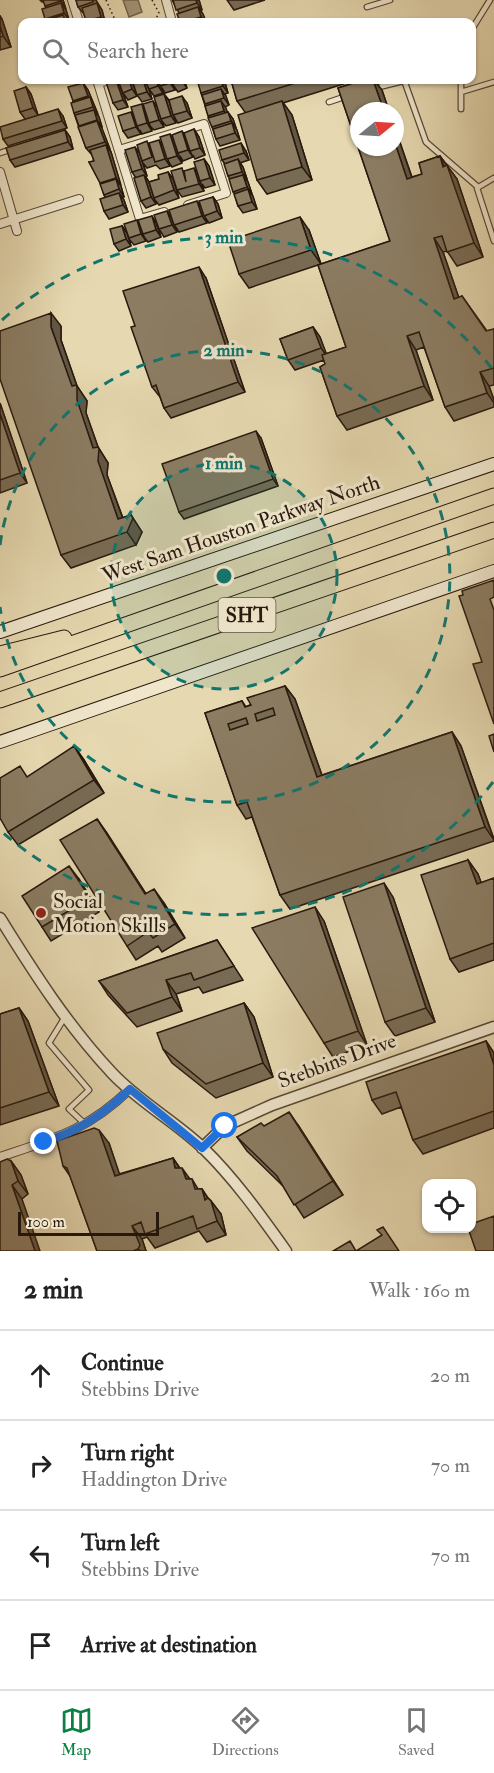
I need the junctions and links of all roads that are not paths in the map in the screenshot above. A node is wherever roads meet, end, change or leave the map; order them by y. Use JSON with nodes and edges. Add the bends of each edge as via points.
{"nodes":[{"id":1,"x":72,"y":0,"type":"edge"},
{"id":2,"x":166,"y":0,"type":"edge"},
{"id":3,"x":390,"y":0,"type":"edge"},
{"id":4,"x":490,"y":0,"type":"edge"},
{"id":5,"x":368,"y":7,"type":"dead end"},
{"id":6,"x":78,"y":18,"type":"edge"},
{"id":7,"x":171,"y":18,"type":"edge"},
{"id":8,"x":476,"y":21,"type":"edge"},
{"id":9,"x":494,"y":81,"type":"edge"},
{"id":10,"x":98,"y":84,"type":"edge"},
{"id":11,"x":390,"y":84,"type":"edge"},
{"id":12,"x":407,"y":84,"type":"edge"},
{"id":13,"x":461,"y":84,"type":"edge"},
{"id":14,"x":369,"y":89,"type":"edge"},
{"id":15,"x":461,"y":92,"type":"junction"},
{"id":16,"x":349,"y":96,"type":"edge"},
{"id":17,"x":329,"y":102,"type":"dead end"},
{"id":18,"x":461,"y":108,"type":"dead end"},
{"id":19,"x":19,"y":147,"type":"edge"},
{"id":20,"x":119,"y":150,"type":"junction"},
{"id":21,"x":0,"y":153,"type":"edge"},
{"id":22,"x":0,"y":175,"type":"edge"},
{"id":23,"x":494,"y":178,"type":"edge"},
{"id":24,"x":478,"y":187,"type":"junction"},
{"id":25,"x":79,"y":199,"type":"dead end"},
{"id":26,"x":183,"y":206,"type":"edge"},
{"id":27,"x":172,"y":210,"type":"edge"},
{"id":28,"x":15,"y":219,"type":"junction"},
{"id":29,"x":0,"y":224,"type":"edge"},
{"id":30,"x":18,"y":231,"type":"dead end"},
{"id":31,"x":494,"y":241,"type":"edge"},
{"id":32,"x":494,"y":464,"type":"edge"},
{"id":33,"x":494,"y":496,"type":"edge"},
{"id":34,"x":494,"y":530,"type":"edge"},
{"id":35,"x":494,"y":571,"type":"edge"},
{"id":36,"x":117,"y":628,"type":"junction"},
{"id":37,"x":0,"y":632,"type":"edge"},
{"id":38,"x":0,"y":654,"type":"edge"},
{"id":39,"x":0,"y":669,"type":"edge"},
{"id":40,"x":0,"y":700,"type":"edge"},
{"id":41,"x":0,"y":742,"type":"edge"},
{"id":42,"x":0,"y":918,"type":"edge"},
{"id":43,"x":65,"y":1017,"type":"junction"},
{"id":44,"x":494,"y":1027,"type":"edge"},
{"id":45,"x":130,"y":1089,"type":"junction"},
{"id":46,"x":86,"y":1125,"type":"junction"},
{"id":47,"x":202,"y":1148,"type":"junction"},
{"id":48,"x":0,"y":1157,"type":"edge"},
{"id":49,"x":286,"y":1251,"type":"edge"}],
"edges":[{"from":1,"to":6,"type":"street"},
{"from":2,"to":7,"type":"street"},
{"from":3,"to":5,"type":"lane"},
{"from":4,"to":8,"type":"lane"},
{"from":9,"to":15,"type":"lane"},
{"from":10,"to":20,"type":"street"},
{"from":11,"to":14,"type":"lane"},
{"from":12,"to":24,"type":"lane","via":[[426,142]]},
{"from":13,"to":15,"type":"lane"},
{"from":15,"to":18,"type":"lane"},
{"from":16,"to":17,"type":"lane"},
{"from":19,"to":21,"type":"lane"},
{"from":20,"to":26,"type":"street","via":[[204,124],[226,193]]},
{"from":20,"to":27,"type":"street","via":[[140,219]]},
{"from":22,"to":28,"type":"street"},
{"from":23,"to":24,"type":"lane"},
{"from":24,"to":31,"type":"lane"},
{"from":25,"to":28,"type":"street"},
{"from":28,"to":29,"type":"street"},
{"from":28,"to":30,"type":"street"},
{"from":32,"to":37,"type":"main road","name":"West Sam Houston Parkway North"},
{"from":33,"to":36,"type":"highway","number":"SHT"},
{"from":34,"to":40,"type":"highway","number":"SHT"},
{"from":35,"to":41,"type":"main road"},
{"from":36,"to":38,"type":"highway"},
{"from":36,"to":39,"type":"highway","number":"SHT"},
{"from":42,"to":43,"type":"street"},
{"from":43,"to":45,"type":"street"},
{"from":43,"to":46,"type":"lane","via":[[49,1043],[89,1090],[69,1109]]},
{"from":44,"to":47,"type":"street","name":"Stebbins Drive","via":[[272,1105],[225,1126]]},
{"from":45,"to":46,"type":"street"},
{"from":45,"to":47,"type":"street"},
{"from":46,"to":48,"type":"street"},
{"from":47,"to":49,"type":"street"}]}
